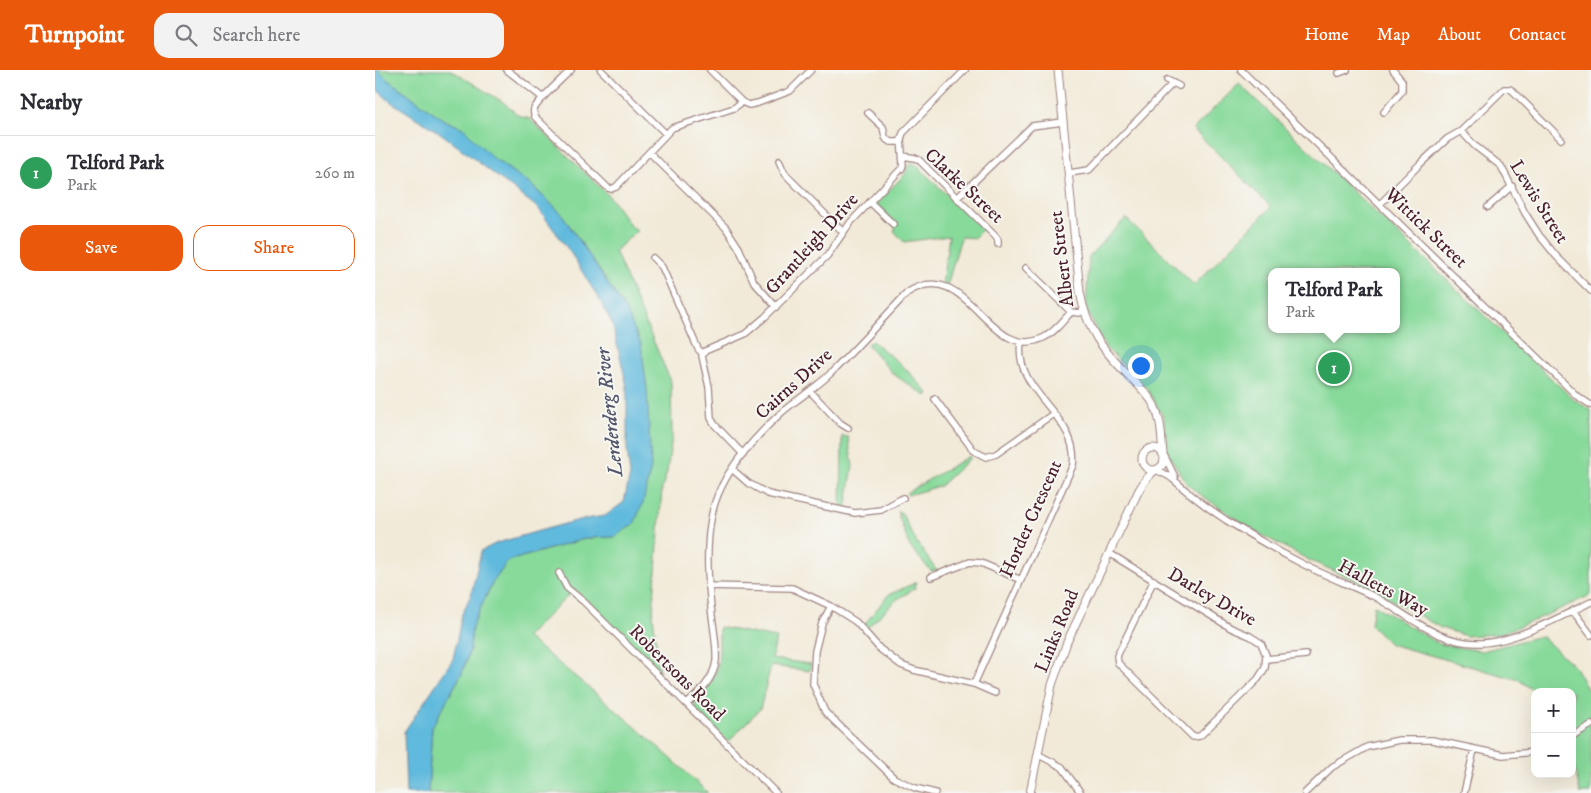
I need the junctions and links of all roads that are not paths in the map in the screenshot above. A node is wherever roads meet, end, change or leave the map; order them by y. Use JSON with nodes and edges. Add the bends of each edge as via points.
{"nodes":[{"id":1,"x":507,"y":70,"type":"edge"},
{"id":2,"x":571,"y":70,"type":"edge"},
{"id":3,"x":601,"y":70,"type":"edge"},
{"id":4,"x":710,"y":70,"type":"edge"},
{"id":5,"x":811,"y":70,"type":"edge"},
{"id":6,"x":965,"y":70,"type":"edge"},
{"id":7,"x":1058,"y":70,"type":"edge"},
{"id":8,"x":1241,"y":70,"type":"edge"},
{"id":9,"x":1347,"y":70,"type":"edge"},
{"id":10,"x":1393,"y":70,"type":"edge"},
{"id":11,"x":1339,"y":72,"type":"dead end"},
{"id":12,"x":1167,"y":80,"type":"dead end"},
{"id":13,"x":1173,"y":83,"type":"junction"},
{"id":14,"x":1179,"y":86,"type":"dead end"},
{"id":15,"x":543,"y":98,"type":"junction"},
{"id":16,"x":742,"y":102,"type":"junction"},
{"id":17,"x":1384,"y":112,"type":"dead end"},
{"id":18,"x":868,"y":113,"type":"dead end"},
{"id":19,"x":1063,"y":122,"type":"junction"},
{"id":20,"x":1461,"y":131,"type":"junction"},
{"id":21,"x":665,"y":134,"type":"junction"},
{"id":22,"x":1561,"y":139,"type":"dead end"},
{"id":23,"x":901,"y":142,"type":"junction"},
{"id":24,"x":649,"y":152,"type":"junction"},
{"id":25,"x":903,"y":156,"type":"junction"},
{"id":26,"x":779,"y":161,"type":"dead end"},
{"id":27,"x":1069,"y":173,"type":"junction"},
{"id":28,"x":1512,"y":186,"type":"junction"},
{"id":29,"x":957,"y":198,"type":"junction"},
{"id":30,"x":870,"y":202,"type":"junction"},
{"id":31,"x":1380,"y":204,"type":"junction"},
{"id":32,"x":1488,"y":207,"type":"dead end"},
{"id":33,"x":893,"y":224,"type":"dead end"},
{"id":34,"x":843,"y":232,"type":"junction"},
{"id":35,"x":998,"y":244,"type":"dead end"},
{"id":36,"x":653,"y":258,"type":"dead end"},
{"id":37,"x":1026,"y":268,"type":"dead end"},
{"id":38,"x":1591,"y":290,"type":"edge"},
{"id":39,"x":776,"y":307,"type":"junction"},
{"id":40,"x":1083,"y":311,"type":"junction"},
{"id":41,"x":1071,"y":312,"type":"junction"},
{"id":42,"x":1021,"y":342,"type":"junction"},
{"id":43,"x":703,"y":354,"type":"junction"},
{"id":44,"x":811,"y":391,"type":"junction"},
{"id":45,"x":935,"y":399,"type":"dead end"},
{"id":46,"x":1591,"y":404,"type":"edge"},
{"id":47,"x":1053,"y":414,"type":"junction"},
{"id":48,"x":1160,"y":420,"type":"junction"},
{"id":49,"x":848,"y":428,"type":"dead end"},
{"id":50,"x":1149,"y":448,"type":"junction"},
{"id":51,"x":743,"y":454,"type":"junction"},
{"id":52,"x":1164,"y":455,"type":"junction"},
{"id":53,"x":1143,"y":464,"type":"junction"},
{"id":54,"x":731,"y":469,"type":"junction"},
{"id":55,"x":1155,"y":470,"type":"junction"},
{"id":56,"x":1177,"y":481,"type":"junction"},
{"id":57,"x":1139,"y":490,"type":"junction"},
{"id":58,"x":903,"y":498,"type":"dead end"},
{"id":59,"x":1109,"y":553,"type":"junction"},
{"id":60,"x":559,"y":572,"type":"dead end"},
{"id":61,"x":931,"y":577,"type":"dead end"},
{"id":62,"x":1021,"y":580,"type":"junction"},
{"id":63,"x":1154,"y":580,"type":"junction"},
{"id":64,"x":709,"y":586,"type":"junction"},
{"id":65,"x":1591,"y":602,"type":"edge"},
{"id":66,"x":831,"y":606,"type":"junction"},
{"id":67,"x":1573,"y":611,"type":"junction"},
{"id":68,"x":1591,"y":635,"type":"edge"},
{"id":69,"x":1306,"y":655,"type":"dead end"},
{"id":70,"x":1266,"y":659,"type":"junction"},
{"id":71,"x":974,"y":684,"type":"junction"},
{"id":72,"x":995,"y":693,"type":"dead end"},
{"id":73,"x":687,"y":704,"type":"junction"},
{"id":74,"x":1591,"y":725,"type":"edge"},
{"id":75,"x":1576,"y":734,"type":"edge"},
{"id":76,"x":1474,"y":750,"type":"junction"},
{"id":77,"x":1531,"y":752,"type":"edge"},
{"id":78,"x":1039,"y":755,"type":"junction"},
{"id":79,"x":776,"y":793,"type":"edge"},
{"id":80,"x":935,"y":793,"type":"edge"},
{"id":81,"x":1030,"y":793,"type":"edge"},
{"id":82,"x":1081,"y":793,"type":"edge"},
{"id":83,"x":1305,"y":793,"type":"edge"},
{"id":84,"x":1465,"y":793,"type":"edge"}],
"edges":[{"from":1,"to":15,"type":"street"},
{"from":2,"to":15,"type":"street"},
{"from":3,"to":21,"type":"street"},
{"from":4,"to":16,"type":"street"},
{"from":5,"to":16,"type":"street","via":[[790,90],[758,103],[749,105]]},
{"from":6,"to":23,"type":"street","via":[[903,133]]},
{"from":7,"to":19,"type":"street","name":"Albert Street"},
{"from":8,"to":31,"type":"street","name":"Wittick Street"},
{"from":9,"to":11,"type":"street"},
{"from":10,"to":17,"type":"street","via":[[1402,81],[1402,91]]},
{"from":12,"to":13,"type":"street"},
{"from":13,"to":14,"type":"street"},
{"from":13,"to":27,"type":"street","via":[[1089,170]]},
{"from":15,"to":24,"type":"street","via":[[534,109],[535,117],[608,188],[616,188]]},
{"from":16,"to":21,"type":"street","via":[[734,108],[674,127]]},
{"from":18,"to":23,"type":"street","via":[[883,127],[887,140]]},
{"from":19,"to":27,"type":"street","name":"Albert Street"},
{"from":19,"to":29,"type":"street","via":[[1032,126]]},
{"from":20,"to":22,"type":"street","via":[[1500,91],[1507,88]]},
{"from":20,"to":28,"type":"street","name":"Lewis Street","via":[[1501,166]]},
{"from":20,"to":31,"type":"street","via":[[1447,139]]},
{"from":21,"to":24,"type":"street"},
{"from":23,"to":25,"type":"street"},
{"from":24,"to":39,"type":"street","via":[[726,228],[754,282]]},
{"from":25,"to":29,"type":"street","name":"Clarke Street","via":[[917,159]]},
{"from":25,"to":30,"type":"street","name":"Grantleigh Drive","via":[[902,168]]},
{"from":26,"to":34,"type":"street","via":[[788,177]]},
{"from":27,"to":40,"type":"street","name":"Albert Street"},
{"from":28,"to":32,"type":"street"},
{"from":28,"to":38,"type":"street","name":"Lewis Street","via":[[1539,235]]},
{"from":29,"to":35,"type":"street","name":"Clarke Street","via":[[996,237]]},
{"from":30,"to":33,"type":"street"},
{"from":30,"to":34,"type":"street","name":"Grantleigh Drive"},
{"from":31,"to":46,"type":"street","name":"Wittick Street","via":[[1577,396]]},
{"from":34,"to":39,"type":"street","name":"Grantleigh Drive","via":[[827,256]]},
{"from":36,"to":43,"type":"street","via":[[662,267],[697,349]]},
{"from":37,"to":41,"type":"street"},
{"from":39,"to":43,"type":"street","name":"Grantleigh Drive","via":[[745,334]]},
{"from":40,"to":41,"type":"street"},
{"from":40,"to":48,"type":"street","name":"Albert Street","via":[[1099,343],[1145,391]]},
{"from":41,"to":42,"type":"street","via":[[1044,338]]},
{"from":42,"to":44,"type":"street","name":"Cairns Drive","via":[[1000,332],[952,289],[920,287],[907,293]]},
{"from":42,"to":47,"type":"street","name":"Horder Crescent","via":[[1020,361],[1026,376]]},
{"from":43,"to":51,"type":"street","via":[[711,418]]},
{"from":44,"to":49,"type":"street","via":[[839,423]]},
{"from":44,"to":51,"type":"street","name":"Cairns Drive","via":[[781,413]]},
{"from":45,"to":47,"type":"street","via":[[974,451],[986,457],[996,454]]},
{"from":47,"to":62,"type":"street","name":"Horder Crescent","via":[[1071,438],[1073,465]]},
{"from":48,"to":50,"type":"street","via":[[1156,440]]},
{"from":48,"to":52,"type":"street","name":"Albert Street"},
{"from":50,"to":52,"type":"street","via":[[1157,448]]},
{"from":50,"to":53,"type":"street","via":[[1143,454]]},
{"from":51,"to":54,"type":"street","name":"Cairns Drive"},
{"from":52,"to":55,"type":"street","via":[[1163,465]]},
{"from":52,"to":56,"type":"street","name":"Halletts Way"},
{"from":53,"to":55,"type":"street"},
{"from":53,"to":57,"type":"street","name":"Links Road"},
{"from":54,"to":58,"type":"street","via":[[768,494],[855,513],[881,510]]},
{"from":54,"to":64,"type":"street","name":"Cairns Drive","via":[[711,515]]},
{"from":55,"to":56,"type":"street","name":"Halletts Way"},
{"from":55,"to":57,"type":"street","name":"Links Road"},
{"from":56,"to":67,"type":"street","name":"Halletts Way","via":[[1187,492],[1261,542],[1379,600],[1439,635],[1480,644],[1497,641]]},
{"from":57,"to":59,"type":"street","name":"Links Road"},
{"from":59,"to":63,"type":"street","name":"Darley Drive"},
{"from":59,"to":78,"type":"street","name":"Links Road","via":[[1067,642],[1052,685]]},
{"from":60,"to":73,"type":"street","name":"Robertsons Road","via":[[567,588]]},
{"from":61,"to":62,"type":"street","via":[[970,562],[981,563]]},
{"from":62,"to":71,"type":"street","name":"Horder Crescent"},
{"from":63,"to":70,"type":"street","name":"Darley Drive","via":[[1261,643]]},
{"from":63,"to":70,"type":"street","name":"Darley Drive","via":[[1117,656],[1118,664],[1193,737],[1200,736],[1258,679]]},
{"from":64,"to":66,"type":"street","via":[[792,588]]},
{"from":64,"to":73,"type":"street","name":"Cairns Drive","via":[[716,662],[702,690]]},
{"from":65,"to":67,"type":"street","name":"Halletts Way"},
{"from":66,"to":71,"type":"street","via":[[856,622],[880,649],[901,665]]},
{"from":66,"to":80,"type":"street","via":[[822,623],[815,651],[813,684],[825,712],[894,778]]},
{"from":67,"to":68,"type":"street"},
{"from":69,"to":70,"type":"street"},
{"from":71,"to":72,"type":"street"},
{"from":73,"to":79,"type":"street","name":"Robertsons Road"},
{"from":74,"to":75,"type":"street"},
{"from":76,"to":77,"type":"street","via":[[1503,755]]},
{"from":76,"to":83,"type":"street","via":[[1432,740],[1399,740],[1367,747],[1332,767]]},
{"from":76,"to":84,"type":"street"},
{"from":78,"to":81,"type":"street","name":"Links Road"},
{"from":78,"to":82,"type":"street","via":[[1062,767]]}]}
